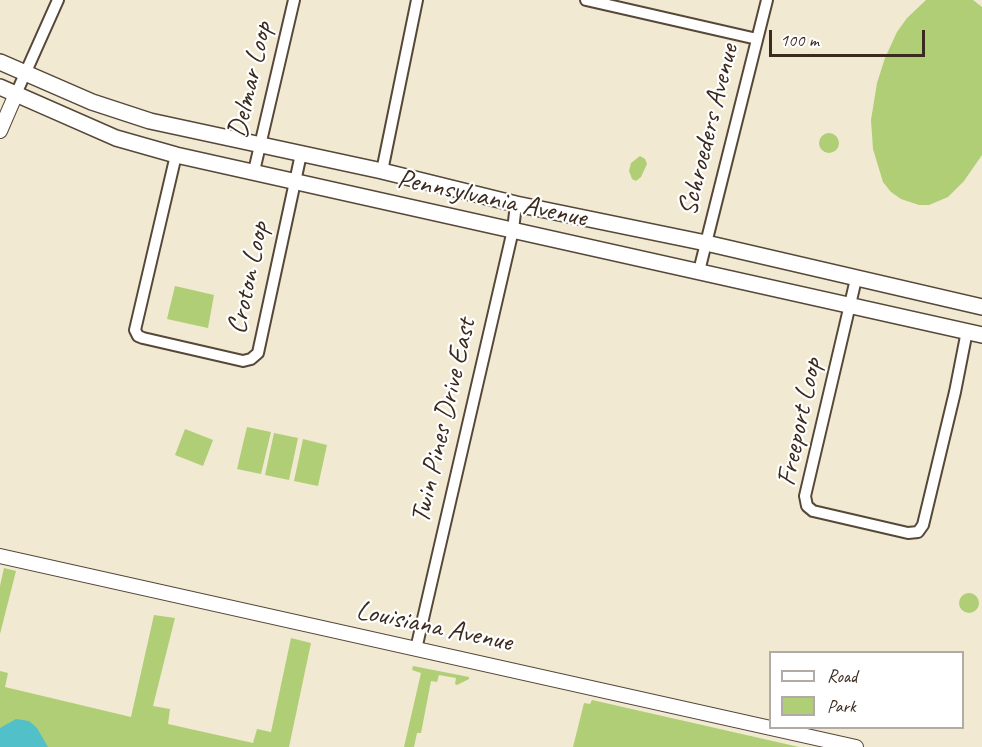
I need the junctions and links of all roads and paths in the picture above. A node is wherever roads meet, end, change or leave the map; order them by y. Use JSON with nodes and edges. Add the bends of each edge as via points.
{"nodes":[{"id":1,"x":58,"y":0,"type":"edge"},
{"id":2,"x":294,"y":0,"type":"edge"},
{"id":3,"x":417,"y":0,"type":"edge"},
{"id":4,"x":586,"y":0,"type":"edge"},
{"id":5,"x":767,"y":0,"type":"edge"},
{"id":6,"x":757,"y":39,"type":"junction"},
{"id":7,"x":0,"y":62,"type":"edge"},
{"id":8,"x":26,"y":74,"type":"junction"},
{"id":9,"x":0,"y":87,"type":"edge"},
{"id":10,"x":16,"y":94,"type":"junction"},
{"id":11,"x":0,"y":131,"type":"edge"},
{"id":12,"x":260,"y":146,"type":"junction"},
{"id":13,"x":301,"y":154,"type":"junction"},
{"id":14,"x":176,"y":155,"type":"junction"},
{"id":15,"x":254,"y":171,"type":"junction"},
{"id":16,"x":382,"y":171,"type":"junction"},
{"id":17,"x":295,"y":180,"type":"junction"},
{"id":18,"x":516,"y":204,"type":"junction"},
{"id":19,"x":513,"y":230,"type":"junction"},
{"id":20,"x":706,"y":243,"type":"junction"},
{"id":21,"x":699,"y":271,"type":"junction"},
{"id":22,"x":856,"y":279,"type":"junction"},
{"id":23,"x":850,"y":305,"type":"junction"},
{"id":24,"x":982,"y":307,"type":"edge"},
{"id":25,"x":974,"y":333,"type":"edge"},
{"id":26,"x":0,"y":556,"type":"edge"},
{"id":27,"x":416,"y":649,"type":"junction"},
{"id":28,"x":769,"y":728,"type":"edge"},
{"id":29,"x":775,"y":729,"type":"edge"},
{"id":30,"x":856,"y":747,"type":"edge"}],
"edges":[{"from":1,"to":8,"type":"street"},
{"from":2,"to":12,"type":"street","name":"Delmar Loop"},
{"from":3,"to":16,"type":"street"},
{"from":4,"to":6,"type":"street"},
{"from":5,"to":6,"type":"street","name":"Schroeders Avenue"},
{"from":6,"to":20,"type":"street","name":"Schroeders Avenue"},
{"from":7,"to":8,"type":"main road","name":"Pennsylvania Avenue"},
{"from":8,"to":10,"type":"street"},
{"from":8,"to":12,"type":"main road","name":"Pennsylvania Avenue","via":[[122,113]]},
{"from":9,"to":10,"type":"main road","name":"Pennsylvania Avenue"},
{"from":10,"to":11,"type":"street"},
{"from":10,"to":14,"type":"main road","name":"Pennsylvania Avenue","via":[[116,138]]},
{"from":12,"to":13,"type":"main road","name":"Pennsylvania Avenue"},
{"from":12,"to":15,"type":"street","name":"Delmar Loop"},
{"from":13,"to":16,"type":"main road","name":"Pennsylvania Avenue"},
{"from":13,"to":17,"type":"street","name":"Croton Loop"},
{"from":14,"to":15,"type":"main road","name":"Pennsylvania Avenue"},
{"from":14,"to":17,"type":"street","name":"Croton Loop","via":[[135,330],[143,338],[243,362],[258,354]]},
{"from":15,"to":17,"type":"main road","name":"Pennsylvania Avenue"},
{"from":16,"to":18,"type":"main road","name":"Pennsylvania Avenue"},
{"from":17,"to":19,"type":"main road","name":"Pennsylvania Avenue"},
{"from":18,"to":19,"type":"street","name":"Twin Pines Drive East"},
{"from":18,"to":20,"type":"main road","name":"Pennsylvania Avenue"},
{"from":19,"to":21,"type":"main road","name":"Pennsylvania Avenue"},
{"from":19,"to":27,"type":"street","name":"Twin Pines Drive East"},
{"from":20,"to":21,"type":"street","name":"Schroeders Avenue"},
{"from":20,"to":22,"type":"main road","name":"Pennsylvania Avenue"},
{"from":21,"to":23,"type":"main road","name":"Pennsylvania Avenue"},
{"from":22,"to":23,"type":"street","name":"Freeport Loop"},
{"from":22,"to":24,"type":"main road","name":"Pennsylvania Avenue"},
{"from":23,"to":25,"type":"main road","name":"Pennsylvania Avenue"},
{"from":23,"to":25,"type":"street","name":"Freeport Loop","via":[[806,495],[807,506],[813,511],[899,531],[918,532],[923,525],[955,392]]},
{"from":26,"to":27,"type":"street","name":"Louisiana Avenue"},
{"from":27,"to":28,"type":"street","name":"Louisiana Avenue"},
{"from":29,"to":30,"type":"street","name":"Louisiana Avenue"}]}
